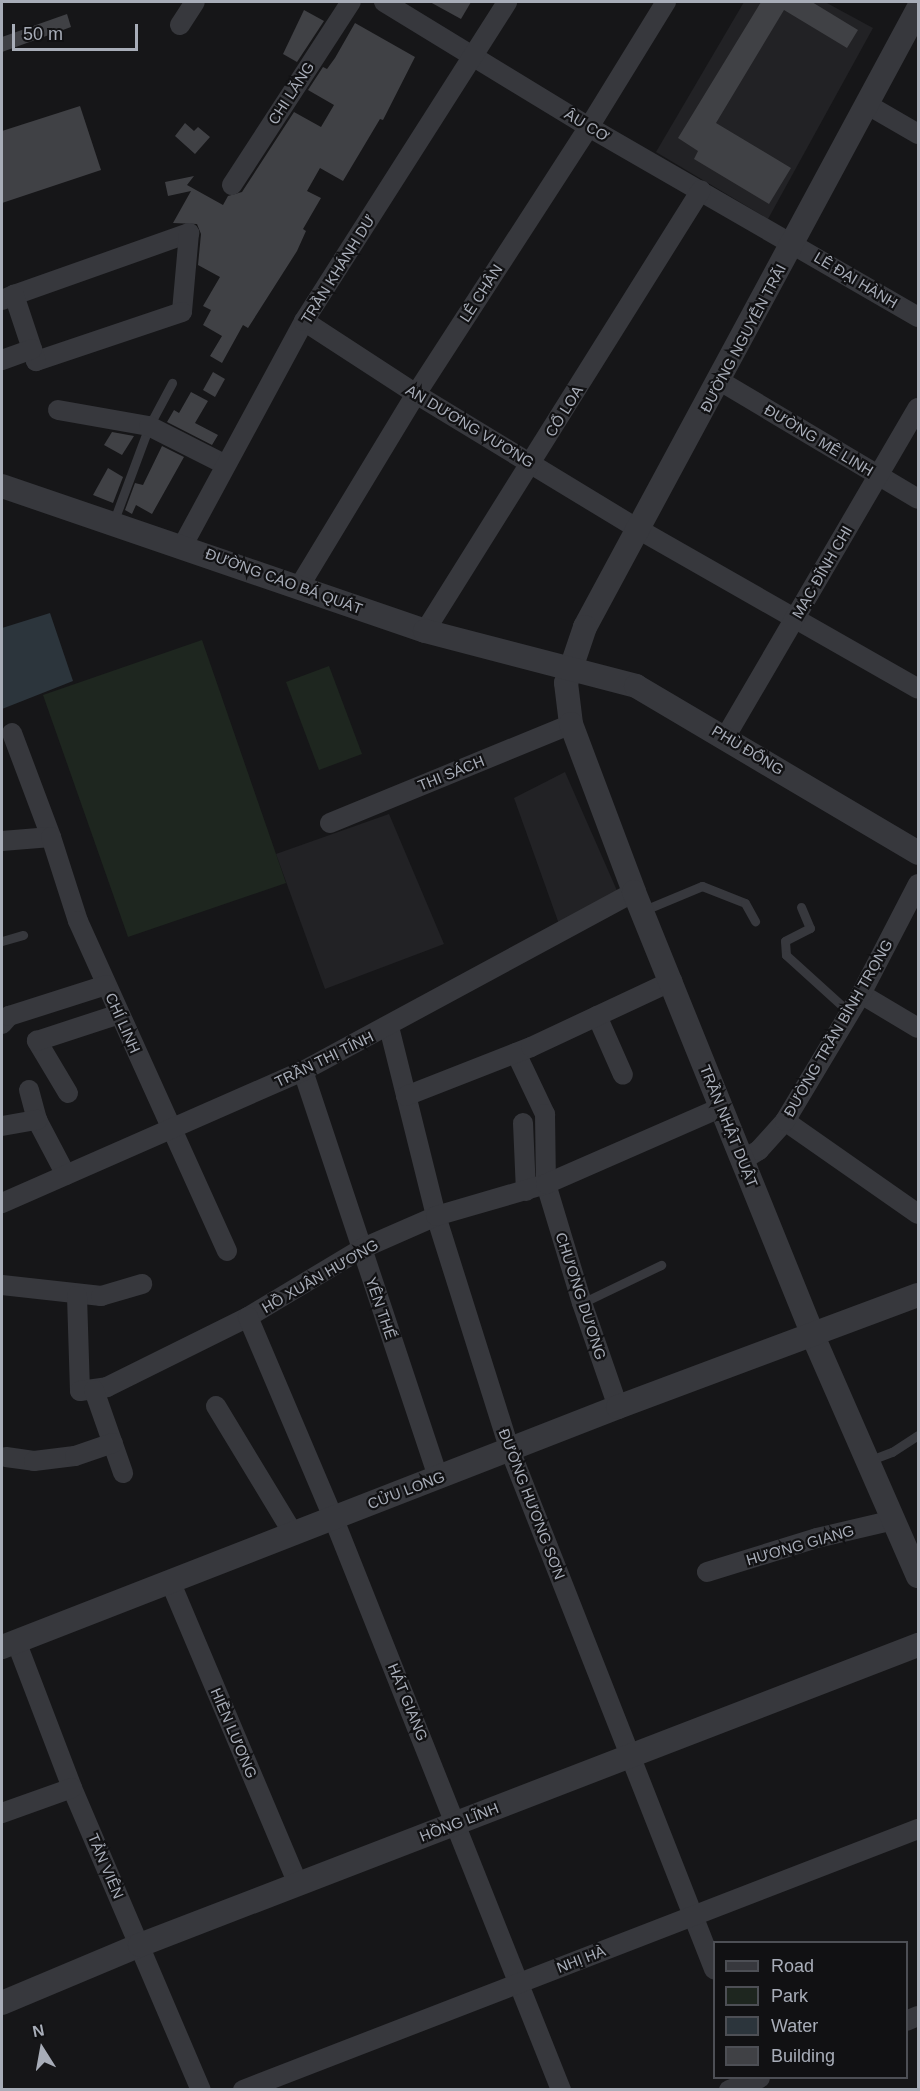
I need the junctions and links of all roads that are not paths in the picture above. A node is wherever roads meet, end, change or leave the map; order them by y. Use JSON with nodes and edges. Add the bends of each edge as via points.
{"nodes":[{"id":1,"x":195,"y":2,"type":"edge"},
{"id":2,"x":351,"y":2,"type":"edge"},
{"id":3,"x":384,"y":2,"type":"edge"},
{"id":4,"x":507,"y":2,"type":"edge"},
{"id":5,"x":666,"y":2,"type":"edge"},
{"id":6,"x":918,"y":9,"type":"edge"},
{"id":7,"x":180,"y":26,"type":"dead end"},
{"id":8,"x":474,"y":56,"type":"junction"},
{"id":9,"x":868,"y":105,"type":"junction"},
{"id":10,"x":589,"y":127,"type":"junction"},
{"id":11,"x":918,"y":134,"type":"edge"},
{"id":12,"x":232,"y":185,"type":"dead end"},
{"id":13,"x":701,"y":190,"type":"junction"},
{"id":14,"x":794,"y":242,"type":"junction"},
{"id":15,"x":8,"y":297,"type":"edge"},
{"id":16,"x":918,"y":317,"type":"edge"},
{"id":17,"x":304,"y":321,"type":"junction"},
{"id":18,"x":32,"y":349,"type":"junction"},
{"id":19,"x":2,"y":360,"type":"edge"},
{"id":20,"x":720,"y":381,"type":"junction"},
{"id":21,"x":172,"y":383,"type":"dead end"},
{"id":22,"x":416,"y":394,"type":"junction"},
{"id":23,"x":918,"y":408,"type":"edge"},
{"id":24,"x":58,"y":410,"type":"dead end"},
{"id":25,"x":148,"y":426,"type":"junction"},
{"id":26,"x":532,"y":464,"type":"junction"},
{"id":27,"x":226,"y":465,"type":"junction"},
{"id":28,"x":879,"y":476,"type":"junction"},
{"id":29,"x":2,"y":486,"type":"edge"},
{"id":30,"x":918,"y":500,"type":"edge"},
{"id":31,"x":113,"y":524,"type":"junction"},
{"id":32,"x":638,"y":529,"type":"junction"},
{"id":33,"x":183,"y":545,"type":"junction"},
{"id":34,"x":299,"y":587,"type":"junction"},
{"id":35,"x":794,"y":619,"type":"junction"},
{"id":36,"x":425,"y":631,"type":"junction"},
{"id":37,"x":569,"y":668,"type":"junction"},
{"id":38,"x":918,"y":689,"type":"edge"},
{"id":39,"x":571,"y":724,"type":"junction"},
{"id":40,"x":12,"y":733,"type":"dead end"},
{"id":41,"x":726,"y":736,"type":"junction"},
{"id":42,"x":330,"y":823,"type":"dead end"},
{"id":43,"x":51,"y":837,"type":"junction"},
{"id":44,"x":2,"y":841,"type":"edge"},
{"id":45,"x":918,"y":853,"type":"edge"},
{"id":46,"x":918,"y":884,"type":"edge"},
{"id":47,"x":638,"y":901,"type":"junction"},
{"id":48,"x":801,"y":907,"type":"dead end"},
{"id":49,"x":755,"y":921,"type":"dead end"},
{"id":50,"x":23,"y":935,"type":"dead end"},
{"id":51,"x":2,"y":941,"type":"edge"},
{"id":52,"x":672,"y":981,"type":"junction"},
{"id":53,"x":106,"y":985,"type":"junction"},
{"id":54,"x":861,"y":994,"type":"junction"},
{"id":55,"x":850,"y":1012,"type":"junction"},
{"id":56,"x":119,"y":1014,"type":"junction"},
{"id":57,"x":597,"y":1016,"type":"junction"},
{"id":58,"x":2,"y":1024,"type":"edge"},
{"id":59,"x":389,"y":1027,"type":"junction"},
{"id":60,"x":918,"y":1028,"type":"edge"},
{"id":61,"x":516,"y":1053,"type":"junction"},
{"id":62,"x":303,"y":1071,"type":"junction"},
{"id":63,"x":623,"y":1075,"type":"dead end"},
{"id":64,"x":29,"y":1090,"type":"dead end"},
{"id":65,"x":68,"y":1093,"type":"dead end"},
{"id":66,"x":406,"y":1096,"type":"junction"},
{"id":67,"x":720,"y":1108,"type":"junction"},
{"id":68,"x":37,"y":1120,"type":"junction"},
{"id":69,"x":785,"y":1121,"type":"junction"},
{"id":70,"x":523,"y":1123,"type":"dead end"},
{"id":71,"x":2,"y":1126,"type":"edge"},
{"id":72,"x":169,"y":1130,"type":"junction"},
{"id":73,"x":743,"y":1160,"type":"junction"},
{"id":74,"x":66,"y":1175,"type":"junction"},
{"id":75,"x":546,"y":1184,"type":"junction"},
{"id":76,"x":526,"y":1191,"type":"junction"},
{"id":77,"x":2,"y":1203,"type":"edge"},
{"id":78,"x":918,"y":1214,"type":"edge"},
{"id":79,"x":436,"y":1216,"type":"junction"},
{"id":80,"x":362,"y":1249,"type":"junction"},
{"id":81,"x":227,"y":1251,"type":"dead end"},
{"id":82,"x":661,"y":1265,"type":"dead end"},
{"id":83,"x":142,"y":1284,"type":"dead end"},
{"id":84,"x":2,"y":1285,"type":"edge"},
{"id":85,"x":918,"y":1295,"type":"edge"},
{"id":86,"x":77,"y":1296,"type":"junction"},
{"id":87,"x":582,"y":1303,"type":"junction"},
{"id":88,"x":248,"y":1317,"type":"junction"},
{"id":89,"x":813,"y":1336,"type":"junction"},
{"id":90,"x":94,"y":1390,"type":"junction"},
{"id":91,"x":216,"y":1406,"type":"dead end"},
{"id":92,"x":618,"y":1407,"type":"junction"},
{"id":93,"x":918,"y":1435,"type":"edge"},
{"id":94,"x":113,"y":1443,"type":"junction"},
{"id":95,"x":510,"y":1450,"type":"junction"},
{"id":96,"x":6,"y":1457,"type":"dead end"},
{"id":97,"x":868,"y":1461,"type":"junction"},
{"id":98,"x":123,"y":1473,"type":"dead end"},
{"id":99,"x":438,"y":1477,"type":"junction"},
{"id":100,"x":333,"y":1517,"type":"junction"},
{"id":101,"x":894,"y":1520,"type":"junction"},
{"id":102,"x":293,"y":1533,"type":"junction"},
{"id":103,"x":917,"y":1568,"type":"edge"},
{"id":104,"x":707,"y":1572,"type":"dead end"},
{"id":105,"x":170,"y":1581,"type":"junction"},
{"id":106,"x":9,"y":1644,"type":"edge"},
{"id":107,"x":918,"y":1645,"type":"edge"},
{"id":108,"x":631,"y":1756,"type":"junction"},
{"id":109,"x":72,"y":1788,"type":"junction"},
{"id":110,"x":2,"y":1813,"type":"edge"},
{"id":111,"x":457,"y":1823,"type":"junction"},
{"id":112,"x":918,"y":1828,"type":"edge"},
{"id":113,"x":298,"y":1884,"type":"junction"},
{"id":114,"x":694,"y":1916,"type":"junction"},
{"id":115,"x":140,"y":1945,"type":"junction"},
{"id":116,"x":713,"y":1965,"type":"edge"},
{"id":117,"x":519,"y":1983,"type":"junction"},
{"id":118,"x":2,"y":2003,"type":"edge"},
{"id":119,"x":756,"y":2079,"type":"edge"},
{"id":120,"x":201,"y":2090,"type":"edge"},
{"id":121,"x":243,"y":2090,"type":"edge"},
{"id":122,"x":561,"y":2090,"type":"edge"},
{"id":123,"x":729,"y":2090,"type":"edge"}],
"edges":[{"from":1,"to":7,"type":"street"},
{"from":2,"to":12,"type":"street","name":"CHI LĂNG"},
{"from":3,"to":8,"type":"street","name":"ÂU CƠ"},
{"from":4,"to":8,"type":"street","name":"TRẦN KHÁNH DƯ"},
{"from":5,"to":10,"type":"street","name":"LÊ CHÂN"},
{"from":6,"to":9,"type":"street","name":"ĐƯỜNG NGUYỄN TRÃI"},
{"from":8,"to":10,"type":"street","name":"ÂU CƠ"},
{"from":8,"to":17,"type":"street","name":"TRẦN KHÁNH DƯ"},
{"from":9,"to":11,"type":"street"},
{"from":9,"to":14,"type":"street","name":"ĐƯỜNG NGUYỄN TRÃI"},
{"from":10,"to":13,"type":"street","name":"ÂU CƠ"},
{"from":10,"to":22,"type":"street","name":"LÊ CHÂN"},
{"from":13,"to":14,"type":"street","name":"ÂU CƠ"},
{"from":13,"to":26,"type":"street","name":"CỔ LOA"},
{"from":14,"to":16,"type":"street","name":"LÊ ĐẠI HÀNH"},
{"from":14,"to":20,"type":"street","name":"ĐƯỜNG NGUYỄN TRÃI"},
{"from":15,"to":18,"type":"street"},
{"from":15,"to":18,"type":"street","via":[[189,233],[182,312],[36,361]]},
{"from":17,"to":22,"type":"street","name":"AN DƯƠNG VƯƠNG"},
{"from":17,"to":27,"type":"street","name":"TRẦN KHÁNH DƯ"},
{"from":18,"to":19,"type":"street"},
{"from":20,"to":28,"type":"street","name":"ĐƯỜNG MÊ LINH"},
{"from":20,"to":32,"type":"street","name":"ĐƯỜNG NGUYỄN TRÃI"},
{"from":21,"to":25,"type":"lane"},
{"from":22,"to":26,"type":"street","name":"AN DƯƠNG VƯƠNG"},
{"from":22,"to":34,"type":"street","name":"LÊ CHÂN"},
{"from":23,"to":28,"type":"street","name":"MẠC ĐĨNH CHI"},
{"from":24,"to":25,"type":"street"},
{"from":25,"to":27,"type":"street"},
{"from":25,"to":31,"type":"lane"},
{"from":26,"to":32,"type":"street","name":"AN DƯƠNG VƯƠNG"},
{"from":26,"to":36,"type":"street","name":"CỔ LOA"},
{"from":27,"to":33,"type":"street","name":"TRẦN KHÁNH DƯ"},
{"from":28,"to":30,"type":"street","name":"ĐƯỜNG MÊ LINH"},
{"from":28,"to":35,"type":"street","name":"MẠC ĐĨNH CHI"},
{"from":29,"to":31,"type":"street","name":"ĐƯỜNG CAO BÁ QUÁT"},
{"from":31,"to":33,"type":"street","name":"ĐƯỜNG CAO BÁ QUÁT"},
{"from":32,"to":35,"type":"street","name":"AN DƯƠNG VƯƠNG"},
{"from":32,"to":37,"type":"street","name":"ĐƯỜNG NGUYỄN TRÃI","via":[[585,627]]},
{"from":33,"to":34,"type":"street","name":"ĐƯỜNG CAO BÁ QUÁT"},
{"from":34,"to":36,"type":"street","name":"ĐƯỜNG CAO BÁ QUÁT"},
{"from":35,"to":38,"type":"street","name":"AN DƯƠNG VƯƠNG"},
{"from":35,"to":41,"type":"street","name":"MẠC ĐĨNH CHI"},
{"from":36,"to":37,"type":"street","name":"ĐƯỜNG CAO BÁ QUÁT"},
{"from":37,"to":39,"type":"street","name":"TRẦN NHẬT DUẬT","via":[[566,696]]},
{"from":37,"to":41,"type":"street","name":"PHÙ ĐỔNG","via":[[636,686]]},
{"from":39,"to":42,"type":"street","name":"THI SÁCH"},
{"from":39,"to":47,"type":"street","name":"TRẦN NHẬT DUẬT"},
{"from":40,"to":43,"type":"street","name":"CHÍ LINH"},
{"from":41,"to":45,"type":"street","name":"PHÙ ĐỔNG"},
{"from":43,"to":44,"type":"street"},
{"from":43,"to":53,"type":"street","name":"CHÍ LINH","via":[[78,921]]},
{"from":46,"to":54,"type":"street","name":"ĐƯỜNG TRẦN BÌNH TRỌNG"},
{"from":47,"to":49,"type":"lane","via":[[702,886],[745,903]]},
{"from":47,"to":52,"type":"street","name":"TRẦN NHẬT DUẬT"},
{"from":47,"to":59,"type":"street","name":"TRẦN THỊ TÍNH"},
{"from":48,"to":55,"type":"lane","via":[[810,928],[785,941],[786,955]]},
{"from":50,"to":51,"type":"lane"},
{"from":52,"to":57,"type":"street"},
{"from":52,"to":67,"type":"street","name":"TRẦN NHẬT DUẬT"},
{"from":53,"to":56,"type":"street","name":"CHÍ LINH"},
{"from":53,"to":58,"type":"street","via":[[9,1016]]},
{"from":54,"to":55,"type":"street","name":"ĐƯỜNG TRẦN BÌNH TRỌNG"},
{"from":54,"to":60,"type":"street"},
{"from":55,"to":69,"type":"street","name":"ĐƯỜNG TRẦN BÌNH TRỌNG"},
{"from":56,"to":65,"type":"street","via":[[37,1041]]},
{"from":56,"to":72,"type":"street","name":"CHÍ LINH"},
{"from":57,"to":61,"type":"street"},
{"from":57,"to":63,"type":"street"},
{"from":59,"to":62,"type":"street","name":"TRẦN THỊ TÍNH"},
{"from":59,"to":66,"type":"street","name":"ĐƯỜNG HƯƠNG SƠN"},
{"from":61,"to":66,"type":"street"},
{"from":61,"to":75,"type":"street","name":"CHƯƠNG DƯƠNG","via":[[546,1114]]},
{"from":62,"to":72,"type":"street","name":"TRẦN THỊ TÍNH"},
{"from":62,"to":80,"type":"street","name":"YÊN THẾ"},
{"from":64,"to":68,"type":"street"},
{"from":66,"to":79,"type":"street","name":"ĐƯỜNG HƯƠNG SƠN"},
{"from":67,"to":73,"type":"street","name":"TRẦN NHẬT DUẬT"},
{"from":67,"to":75,"type":"street","name":"HỒ XUÂN HƯƠNG"},
{"from":68,"to":71,"type":"street"},
{"from":68,"to":74,"type":"street"},
{"from":69,"to":73,"type":"street","name":"ĐƯỜNG TRẦN BÌNH TRỌNG","via":[[759,1150]]},
{"from":69,"to":78,"type":"street"},
{"from":70,"to":76,"type":"street"},
{"from":72,"to":74,"type":"street","name":"TRẦN THỊ TÍNH"},
{"from":72,"to":81,"type":"street","name":"CHÍ LINH"},
{"from":73,"to":89,"type":"street","name":"TRẦN NHẬT DUẬT"},
{"from":74,"to":77,"type":"street","name":"TRẦN THỊ TÍNH"},
{"from":75,"to":76,"type":"street","name":"HỒ XUÂN HƯƠNG"},
{"from":75,"to":87,"type":"street","name":"CHƯƠNG DƯƠNG"},
{"from":76,"to":79,"type":"street","name":"HỒ XUÂN HƯƠNG"},
{"from":79,"to":80,"type":"street","name":"HỒ XUÂN HƯƠNG"},
{"from":79,"to":95,"type":"street","name":"ĐƯỜNG HƯƠNG SƠN"},
{"from":80,"to":88,"type":"street","name":"HỒ XUÂN HƯƠNG"},
{"from":80,"to":99,"type":"street","name":"YÊN THẾ"},
{"from":82,"to":87,"type":"lane"},
{"from":83,"to":86,"type":"street","via":[[101,1296]]},
{"from":84,"to":86,"type":"street"},
{"from":85,"to":89,"type":"street","name":"CỬU LONG"},
{"from":86,"to":90,"type":"street","via":[[80,1391]]},
{"from":87,"to":92,"type":"street","name":"CHƯƠNG DƯƠNG"},
{"from":88,"to":90,"type":"street","name":"HỒ XUÂN HƯƠNG","via":[[121,1382]]},
{"from":88,"to":100,"type":"street","name":"HÁT GIANG"},
{"from":89,"to":92,"type":"street","name":"CỬU LONG"},
{"from":89,"to":97,"type":"street","name":"TRẦN NHẬT DUẬT"},
{"from":90,"to":94,"type":"street"},
{"from":91,"to":102,"type":"street"},
{"from":92,"to":95,"type":"street","name":"CỬU LONG"},
{"from":93,"to":97,"type":"lane","via":[[892,1452]]},
{"from":94,"to":96,"type":"street","via":[[54,1459]]},
{"from":94,"to":98,"type":"street"},
{"from":95,"to":99,"type":"street","name":"CỬU LONG"},
{"from":95,"to":108,"type":"street","name":"ĐƯỜNG HƯƠNG SƠN"},
{"from":97,"to":101,"type":"street","name":"TRẦN NHẬT DUẬT"},
{"from":99,"to":100,"type":"street","name":"CỬU LONG"},
{"from":100,"to":102,"type":"street","name":"CỬU LONG"},
{"from":100,"to":111,"type":"street","name":"HÁT GIANG"},
{"from":101,"to":103,"type":"street","name":"TRẦN NHẬT DUẬT"},
{"from":101,"to":104,"type":"street","name":"HƯƠNG GIANG","via":[[817,1538]]},
{"from":102,"to":105,"type":"street","name":"CỬU LONG"},
{"from":105,"to":106,"type":"street","name":"CỬU LONG"},
{"from":105,"to":113,"type":"street","name":"HIỀN LƯƠNG"},
{"from":106,"to":109,"type":"street","name":"TẢN VIÊN"},
{"from":107,"to":108,"type":"street","name":"HỒNG LĨNH"},
{"from":108,"to":111,"type":"street","name":"HỒNG LĨNH"},
{"from":108,"to":114,"type":"street","name":"ĐƯỜNG HƯƠNG SƠN"},
{"from":109,"to":110,"type":"street"},
{"from":109,"to":115,"type":"street","name":"TẢN VIÊN"},
{"from":111,"to":113,"type":"street","name":"HỒNG LĨNH"},
{"from":111,"to":117,"type":"street","name":"HÁT GIANG"},
{"from":112,"to":114,"type":"street","name":"NHỊ HÀ"},
{"from":113,"to":115,"type":"street","name":"HỒNG LĨNH"},
{"from":114,"to":116,"type":"street","name":"ĐƯỜNG HƯƠNG SƠN"},
{"from":114,"to":117,"type":"street","name":"NHỊ HÀ"},
{"from":115,"to":118,"type":"street","name":"HỒNG LĨNH"},
{"from":115,"to":120,"type":"street","name":"TẢN VIÊN"},
{"from":117,"to":121,"type":"street","name":"NHỊ HÀ"},
{"from":117,"to":122,"type":"street","name":"HÁT GIANG"},
{"from":119,"to":123,"type":"street"}]}
